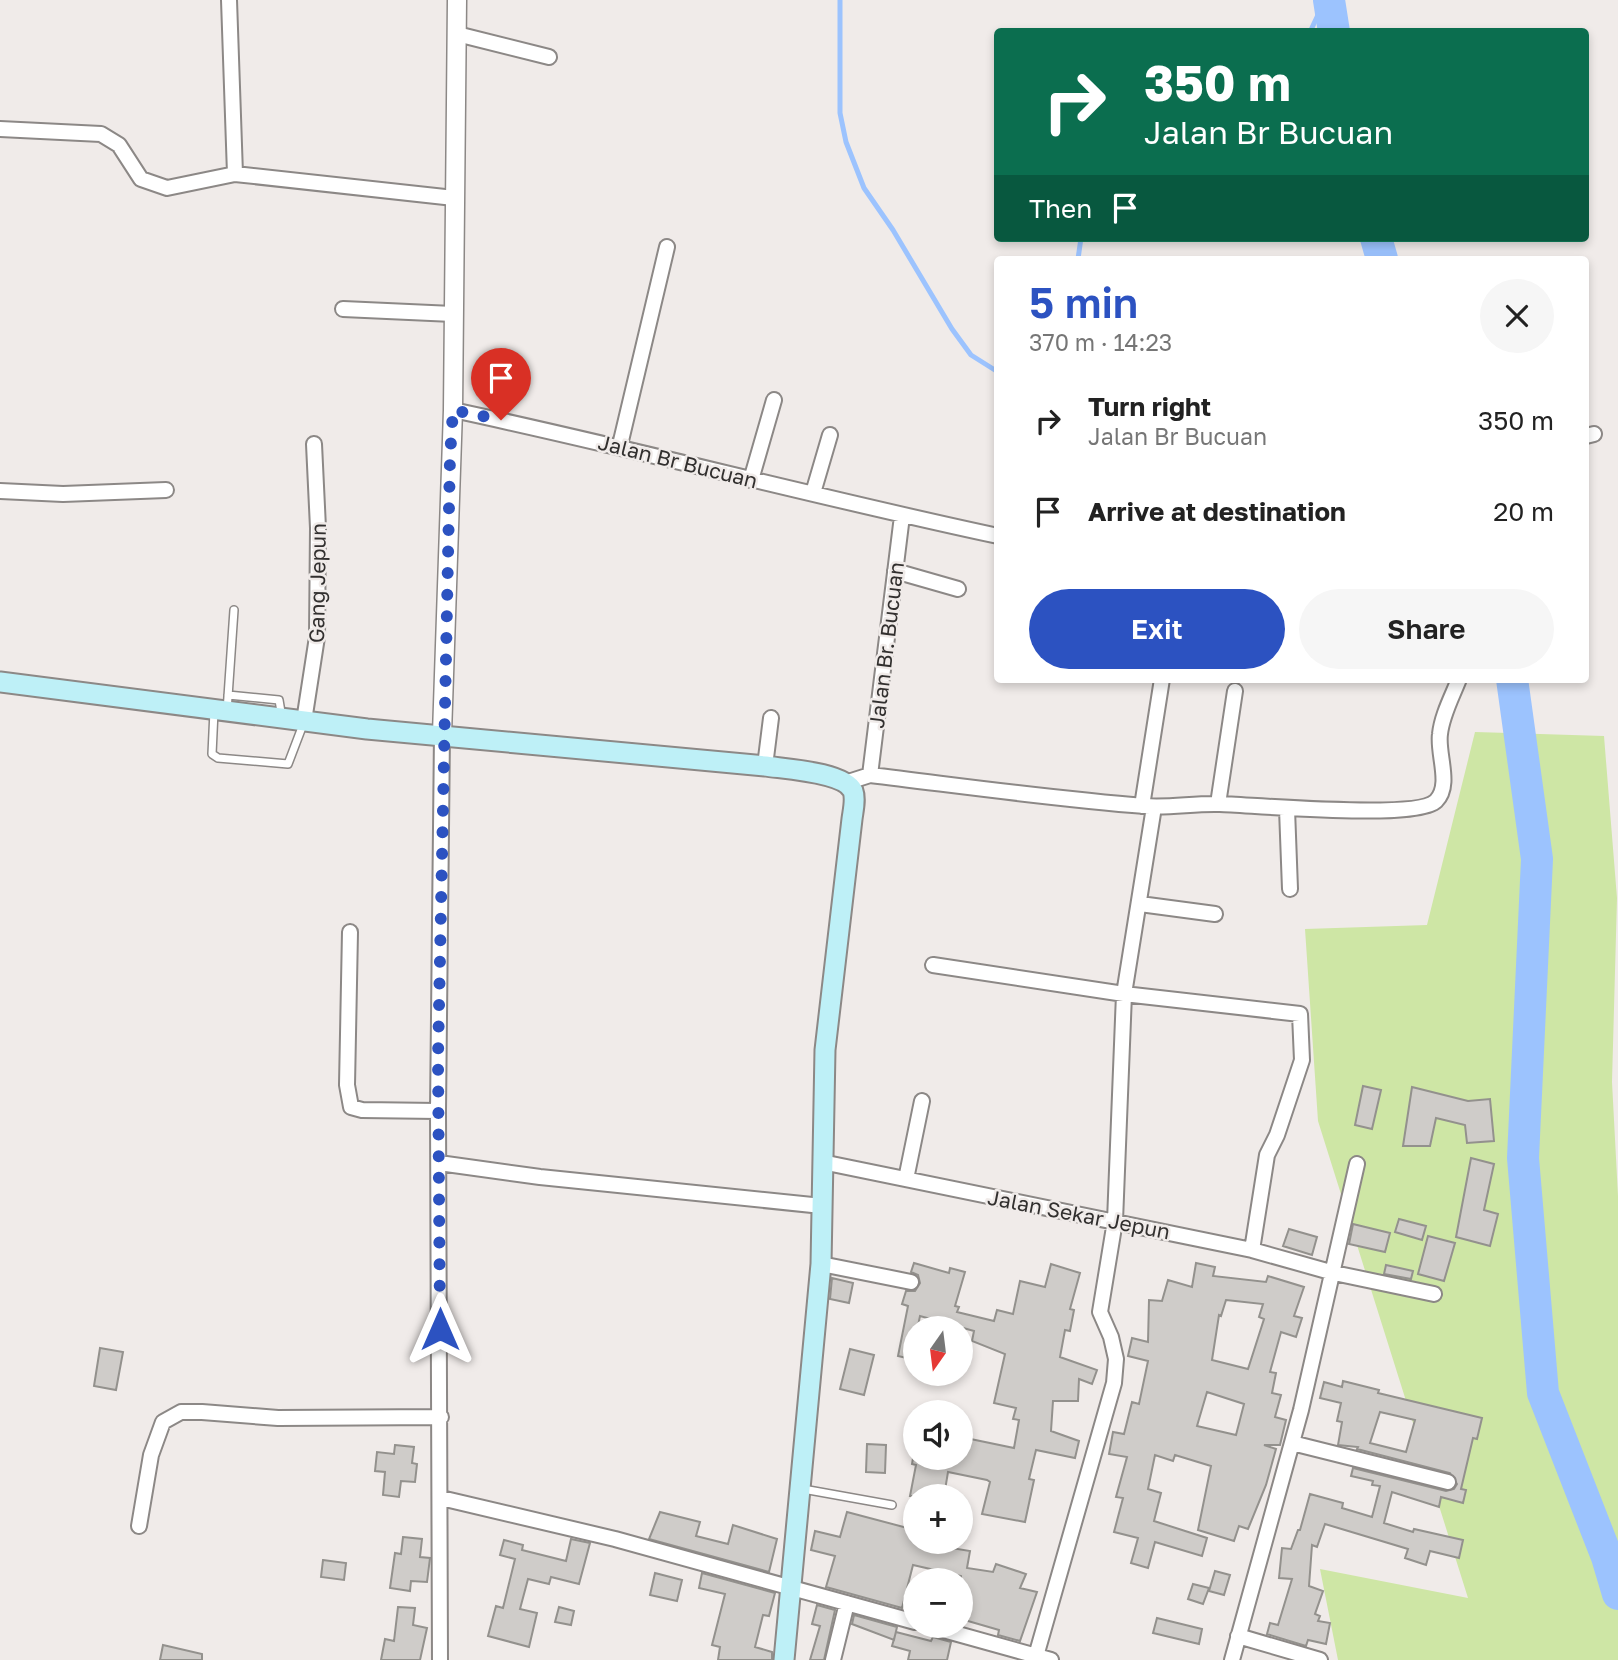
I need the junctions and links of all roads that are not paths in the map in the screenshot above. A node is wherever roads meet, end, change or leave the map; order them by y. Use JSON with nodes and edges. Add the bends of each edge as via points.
{"nodes":[{"id":1,"x":229,"y":0,"type":"edge"},
{"id":2,"x":457,"y":0,"type":"edge"},
{"id":3,"x":457,"y":34,"type":"junction"},
{"id":4,"x":549,"y":57,"type":"dead end"},
{"id":5,"x":0,"y":130,"type":"edge"},
{"id":6,"x":235,"y":174,"type":"junction"},
{"id":7,"x":454,"y":198,"type":"junction"},
{"id":8,"x":667,"y":247,"type":"dead end"},
{"id":9,"x":343,"y":309,"type":"dead end"},
{"id":10,"x":453,"y":314,"type":"junction"},
{"id":11,"x":774,"y":400,"type":"dead end"},
{"id":12,"x":453,"y":410,"type":"junction"},
{"id":13,"x":830,"y":435,"type":"dead end"},
{"id":14,"x":314,"y":444,"type":"dead end"},
{"id":15,"x":620,"y":445,"type":"junction"},
{"id":16,"x":751,"y":480,"type":"junction"},
{"id":17,"x":166,"y":490,"type":"dead end"},
{"id":18,"x":0,"y":491,"type":"edge"},
{"id":19,"x":813,"y":493,"type":"junction"},
{"id":20,"x":902,"y":516,"type":"junction"},
{"id":21,"x":994,"y":535,"type":"edge"},
{"id":22,"x":895,"y":571,"type":"junction"},
{"id":23,"x":958,"y":589,"type":"dead end"},
{"id":24,"x":234,"y":610,"type":"dead end"},
{"id":25,"x":0,"y":682,"type":"edge"},
{"id":26,"x":1162,"y":683,"type":"edge"},
{"id":27,"x":1457,"y":683,"type":"edge"},
{"id":28,"x":1235,"y":691,"type":"dead end"},
{"id":29,"x":223,"y":706,"type":"junction"},
{"id":30,"x":771,"y":718,"type":"dead end"},
{"id":31,"x":304,"y":721,"type":"junction"},
{"id":32,"x":442,"y":734,"type":"junction"},
{"id":33,"x":765,"y":766,"type":"junction"},
{"id":34,"x":870,"y":775,"type":"junction"},
{"id":35,"x":845,"y":783,"type":"junction"},
{"id":36,"x":1218,"y":804,"type":"junction"},
{"id":37,"x":1148,"y":806,"type":"junction"},
{"id":38,"x":1287,"y":809,"type":"junction"},
{"id":39,"x":1290,"y":889,"type":"dead end"},
{"id":40,"x":1140,"y":904,"type":"junction"},
{"id":41,"x":1215,"y":914,"type":"dead end"},
{"id":42,"x":350,"y":933,"type":"dead end"},
{"id":43,"x":933,"y":965,"type":"dead end"},
{"id":44,"x":1124,"y":994,"type":"junction"},
{"id":45,"x":922,"y":1101,"type":"dead end"},
{"id":46,"x":438,"y":1111,"type":"junction"},
{"id":47,"x":439,"y":1163,"type":"junction"},
{"id":48,"x":822,"y":1163,"type":"junction"},
{"id":49,"x":1357,"y":1164,"type":"dead end"},
{"id":50,"x":906,"y":1179,"type":"junction"},
{"id":51,"x":822,"y":1206,"type":"junction"},
{"id":52,"x":1115,"y":1221,"type":"junction"},
{"id":53,"x":1252,"y":1250,"type":"junction"},
{"id":54,"x":821,"y":1264,"type":"junction"},
{"id":55,"x":1334,"y":1273,"type":"junction"},
{"id":56,"x":911,"y":1282,"type":"dead end"},
{"id":57,"x":1434,"y":1294,"type":"dead end"},
{"id":58,"x":441,"y":1417,"type":"junction"},
{"id":59,"x":1292,"y":1443,"type":"junction"},
{"id":60,"x":1448,"y":1482,"type":"dead end"},
{"id":61,"x":799,"y":1489,"type":"junction"},
{"id":62,"x":441,"y":1498,"type":"junction"},
{"id":63,"x":892,"y":1505,"type":"dead end"},
{"id":64,"x":139,"y":1526,"type":"dead end"},
{"id":65,"x":789,"y":1588,"type":"junction"},
{"id":66,"x":847,"y":1603,"type":"junction"},
{"id":67,"x":903,"y":1619,"type":"edge"},
{"id":68,"x":1238,"y":1636,"type":"junction"},
{"id":69,"x":972,"y":1638,"type":"edge"},
{"id":70,"x":1036,"y":1656,"type":"junction"},
{"id":71,"x":440,"y":1660,"type":"edge"},
{"id":72,"x":784,"y":1660,"type":"edge"},
{"id":73,"x":833,"y":1660,"type":"edge"},
{"id":74,"x":1051,"y":1660,"type":"edge"},
{"id":75,"x":1232,"y":1660,"type":"edge"},
{"id":76,"x":1320,"y":1660,"type":"edge"}],
"edges":[{"from":1,"to":6,"type":"street"},
{"from":2,"to":3,"type":"street"},
{"from":3,"to":4,"type":"street"},
{"from":3,"to":7,"type":"street"},
{"from":5,"to":6,"type":"street","via":[[102,134],[119,145],[141,179],[167,188]]},
{"from":6,"to":7,"type":"street"},
{"from":7,"to":10,"type":"street"},
{"from":8,"to":15,"type":"street"},
{"from":9,"to":10,"type":"street"},
{"from":10,"to":12,"type":"street"},
{"from":11,"to":16,"type":"street"},
{"from":12,"to":15,"type":"street","name":"Jalan Br Bucuan"},
{"from":12,"to":32,"type":"street"},
{"from":13,"to":19,"type":"street"},
{"from":14,"to":31,"type":"street","name":"Gang Jepun","via":[[317,637]]},
{"from":15,"to":16,"type":"street","name":"Jalan Br Bucuan"},
{"from":16,"to":19,"type":"street","name":"Jalan Br Bucuan"},
{"from":17,"to":18,"type":"street"},
{"from":19,"to":20,"type":"street","name":"Jalan Br Bucuan"},
{"from":20,"to":21,"type":"street","name":"Jalan Br Bucuan"},
{"from":20,"to":22,"type":"street","name":"Jalan Br. Bucuan"},
{"from":22,"to":23,"type":"street"},
{"from":22,"to":34,"type":"street","name":"Jalan Br. Bucuan"},
{"from":24,"to":29,"type":"lane"},
{"from":25,"to":29,"type":"main road"},
{"from":26,"to":37,"type":"street"},
{"from":27,"to":38,"type":"street","via":[[1439,736],[1444,785],[1438,800],[1429,806],[1400,809]]},
{"from":28,"to":36,"type":"street"},
{"from":29,"to":31,"type":"main road"},
{"from":29,"to":31,"type":"lane","via":[[212,754],[218,758],[288,764]]},
{"from":30,"to":33,"type":"street"},
{"from":31,"to":32,"type":"main road"},
{"from":32,"to":33,"type":"main road"},
{"from":32,"to":46,"type":"street"},
{"from":33,"to":35,"type":"main road","via":[[826,775]]},
{"from":34,"to":35,"type":"street"},
{"from":34,"to":37,"type":"street"},
{"from":35,"to":48,"type":"main road","via":[[854,794],[854,804],[825,1050]]},
{"from":36,"to":37,"type":"street"},
{"from":36,"to":38,"type":"street"},
{"from":37,"to":40,"type":"street"},
{"from":38,"to":39,"type":"street"},
{"from":40,"to":41,"type":"street"},
{"from":40,"to":44,"type":"street"},
{"from":42,"to":46,"type":"street","via":[[347,1085],[351,1107]]},
{"from":43,"to":44,"type":"street"},
{"from":44,"to":52,"type":"street"},
{"from":44,"to":53,"type":"street","via":[[1294,1012],[1302,1017],[1302,1060],[1267,1155]]},
{"from":45,"to":50,"type":"street"},
{"from":46,"to":47,"type":"street"},
{"from":47,"to":51,"type":"street"},
{"from":47,"to":58,"type":"street"},
{"from":48,"to":50,"type":"street","name":"Jalan Sekar Jepun"},
{"from":48,"to":51,"type":"main road"},
{"from":49,"to":55,"type":"street"},
{"from":50,"to":52,"type":"street","name":"Jalan Sekar Jepun"},
{"from":51,"to":54,"type":"main road"},
{"from":52,"to":53,"type":"street","name":"Jalan Sekar Jepun"},
{"from":52,"to":70,"type":"street","via":[[1100,1312],[1113,1348],[1114,1383]]},
{"from":53,"to":55,"type":"street","name":"Jalan Sekar Jepun"},
{"from":54,"to":56,"type":"street"},
{"from":54,"to":61,"type":"main road"},
{"from":55,"to":57,"type":"street","name":"Jalan Sekar Jepun"},
{"from":55,"to":59,"type":"street"},
{"from":58,"to":62,"type":"street"},
{"from":58,"to":64,"type":"street","via":[[278,1418],[181,1412],[163,1422],[151,1455]]},
{"from":59,"to":60,"type":"street"},
{"from":59,"to":68,"type":"street"},
{"from":61,"to":63,"type":"lane"},
{"from":61,"to":65,"type":"main road"},
{"from":62,"to":65,"type":"street","via":[[615,1539]]},
{"from":62,"to":71,"type":"street"},
{"from":65,"to":66,"type":"street"},
{"from":65,"to":72,"type":"main road"},
{"from":66,"to":67,"type":"street"},
{"from":66,"to":73,"type":"street"},
{"from":68,"to":75,"type":"street"},
{"from":68,"to":76,"type":"street"},
{"from":69,"to":70,"type":"street"},
{"from":70,"to":74,"type":"street"}]}
